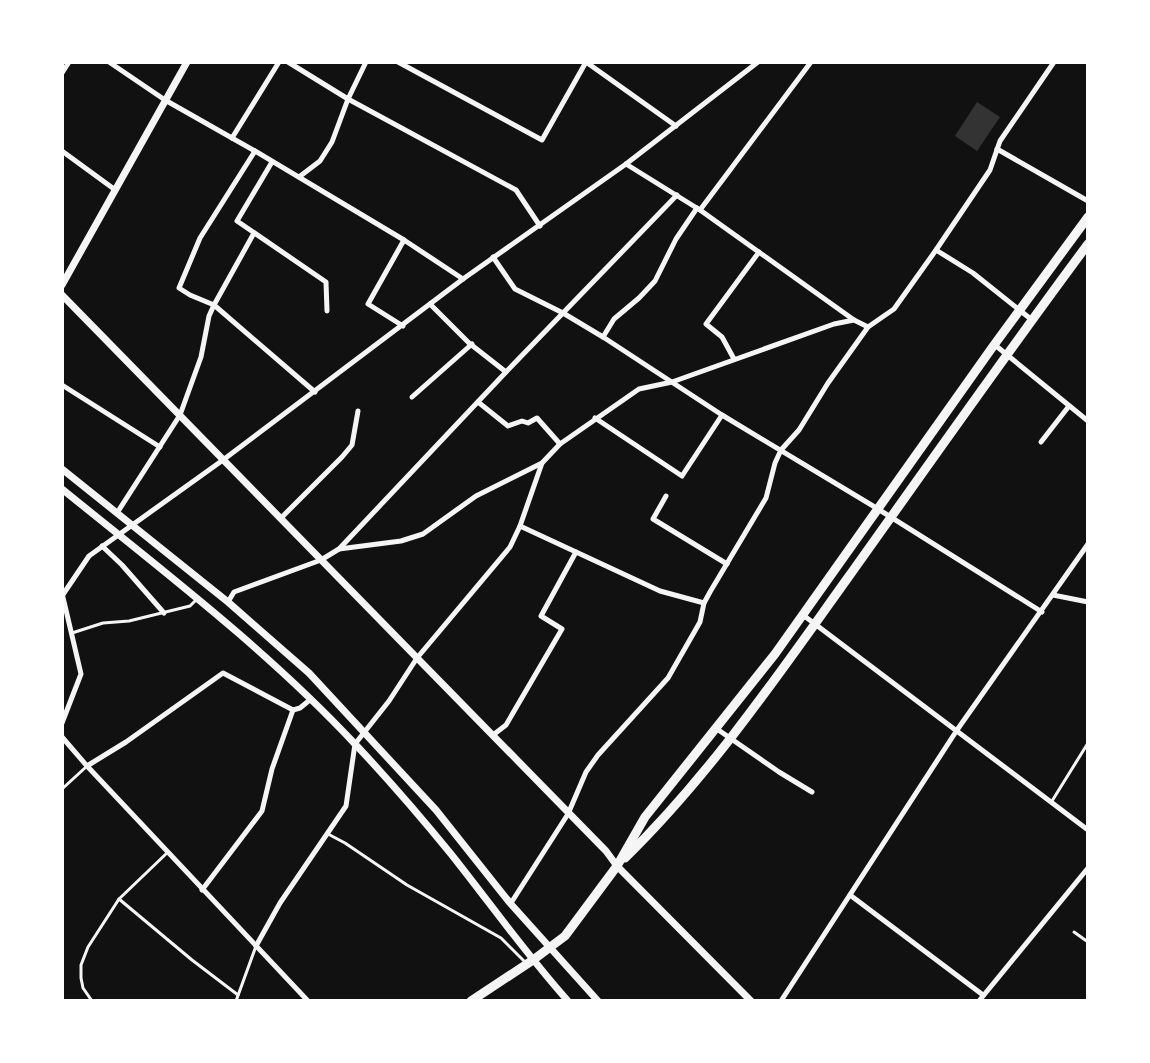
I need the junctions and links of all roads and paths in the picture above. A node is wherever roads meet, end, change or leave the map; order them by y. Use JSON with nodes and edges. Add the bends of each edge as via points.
{"nodes":[{"id":1,"x":69,"y":62,"type":"edge"},
{"id":2,"x":109,"y":62,"type":"edge"},
{"id":3,"x":187,"y":62,"type":"edge"},
{"id":4,"x":279,"y":62,"type":"edge"},
{"id":5,"x":288,"y":62,"type":"edge"},
{"id":6,"x":366,"y":62,"type":"edge"},
{"id":7,"x":398,"y":62,"type":"edge"},
{"id":8,"x":758,"y":62,"type":"edge"},
{"id":9,"x":811,"y":62,"type":"edge"},
{"id":10,"x":1054,"y":62,"type":"edge"},
{"id":11,"x":62,"y":73,"type":"edge"},
{"id":12,"x":348,"y":99,"type":"junction"},
{"id":13,"x":165,"y":100,"type":"junction"},
{"id":14,"x":676,"y":126,"type":"junction"},
{"id":15,"x":232,"y":138,"type":"junction"},
{"id":16,"x":997,"y":149,"type":"junction"},
{"id":17,"x":62,"y":151,"type":"edge"},
{"id":18,"x":255,"y":151,"type":"junction"},
{"id":19,"x":272,"y":161,"type":"junction"},
{"id":20,"x":626,"y":164,"type":"junction"},
{"id":21,"x":299,"y":177,"type":"junction"},
{"id":22,"x":114,"y":189,"type":"junction"},
{"id":23,"x":677,"y":195,"type":"junction"},
{"id":24,"x":1088,"y":201,"type":"edge"},
{"id":25,"x":698,"y":209,"type":"junction"},
{"id":26,"x":1088,"y":217,"type":"edge"},
{"id":27,"x":540,"y":226,"type":"junction"},
{"id":28,"x":254,"y":233,"type":"junction"},
{"id":29,"x":404,"y":240,"type":"junction"},
{"id":30,"x":1069,"y":242,"type":"junction"},
{"id":31,"x":936,"y":250,"type":"junction"},
{"id":32,"x":1086,"y":251,"type":"edge"},
{"id":33,"x":759,"y":252,"type":"junction"},
{"id":34,"x":493,"y":257,"type":"junction"},
{"id":35,"x":463,"y":279,"type":"junction"},
{"id":36,"x":62,"y":285,"type":"edge"},
{"id":37,"x":62,"y":295,"type":"edge"},
{"id":38,"x":430,"y":304,"type":"junction"},
{"id":39,"x":214,"y":305,"type":"junction"},
{"id":40,"x":327,"y":311,"type":"dead end"},
{"id":41,"x":1019,"y":312,"type":"junction"},
{"id":42,"x":563,"y":313,"type":"junction"},
{"id":43,"x":854,"y":320,"type":"junction"},
{"id":44,"x":1033,"y":321,"type":"junction"},
{"id":45,"x":403,"y":326,"type":"junction"},
{"id":46,"x":868,"y":327,"type":"junction"},
{"id":47,"x":603,"y":337,"type":"junction"},
{"id":48,"x":472,"y":344,"type":"junction"},
{"id":49,"x":994,"y":345,"type":"junction"},
{"id":50,"x":1007,"y":355,"type":"junction"},
{"id":51,"x":734,"y":359,"type":"junction"},
{"id":52,"x":506,"y":372,"type":"junction"},
{"id":53,"x":672,"y":382,"type":"junction"},
{"id":54,"x":62,"y":385,"type":"edge"},
{"id":55,"x":315,"y":392,"type":"junction"},
{"id":56,"x":412,"y":397,"type":"dead end"},
{"id":57,"x":478,"y":402,"type":"junction"},
{"id":58,"x":1069,"y":406,"type":"junction"},
{"id":59,"x":358,"y":411,"type":"dead end"},
{"id":60,"x":180,"y":415,"type":"junction"},
{"id":61,"x":722,"y":415,"type":"junction"},
{"id":62,"x":595,"y":418,"type":"junction"},
{"id":63,"x":1088,"y":421,"type":"edge"},
{"id":64,"x":1041,"y":442,"type":"dead end"},
{"id":65,"x":560,"y":444,"type":"junction"},
{"id":66,"x":160,"y":447,"type":"junction"},
{"id":67,"x":781,"y":450,"type":"junction"},
{"id":68,"x":223,"y":460,"type":"junction"},
{"id":69,"x":542,"y":463,"type":"junction"},
{"id":70,"x":62,"y":469,"type":"edge"},
{"id":71,"x":62,"y":489,"type":"edge"},
{"id":72,"x":666,"y":496,"type":"dead end"},
{"id":73,"x":878,"y":509,"type":"junction"},
{"id":74,"x":117,"y":513,"type":"junction"},
{"id":75,"x":891,"y":517,"type":"junction"},
{"id":76,"x":280,"y":519,"type":"junction"},
{"id":77,"x":132,"y":525,"type":"junction"},
{"id":78,"x":520,"y":526,"type":"junction"},
{"id":79,"x":118,"y":535,"type":"junction"},
{"id":80,"x":1088,"y":544,"type":"edge"},
{"id":81,"x":102,"y":546,"type":"junction"},
{"id":82,"x":339,"y":549,"type":"junction"},
{"id":83,"x":576,"y":552,"type":"junction"},
{"id":84,"x":321,"y":560,"type":"junction"},
{"id":85,"x":727,"y":564,"type":"junction"},
{"id":86,"x":62,"y":595,"type":"edge"},
{"id":87,"x":1053,"y":595,"type":"junction"},
{"id":88,"x":197,"y":598,"type":"junction"},
{"id":89,"x":228,"y":602,"type":"junction"},
{"id":90,"x":1088,"y":602,"type":"edge"},
{"id":91,"x":704,"y":603,"type":"junction"},
{"id":92,"x":1042,"y":612,"type":"junction"},
{"id":93,"x":164,"y":613,"type":"junction"},
{"id":94,"x":803,"y":615,"type":"junction"},
{"id":95,"x":815,"y":624,"type":"junction"},
{"id":96,"x":72,"y":633,"type":"junction"},
{"id":97,"x":417,"y":658,"type":"junction"},
{"id":98,"x":311,"y":699,"type":"junction"},
{"id":99,"x":293,"y":710,"type":"junction"},
{"id":100,"x":62,"y":723,"type":"edge"},
{"id":101,"x":716,"y":728,"type":"junction"},
{"id":102,"x":957,"y":730,"type":"junction"},
{"id":103,"x":365,"y":733,"type":"junction"},
{"id":104,"x":492,"y":736,"type":"junction"},
{"id":105,"x":62,"y":737,"type":"edge"},
{"id":106,"x":730,"y":738,"type":"junction"},
{"id":107,"x":1088,"y":743,"type":"edge"},
{"id":108,"x":355,"y":744,"type":"junction"},
{"id":109,"x":87,"y":766,"type":"junction"},
{"id":110,"x":62,"y":789,"type":"edge"},
{"id":111,"x":812,"y":792,"type":"dead end"},
{"id":112,"x":1051,"y":802,"type":"junction"},
{"id":113,"x":568,"y":814,"type":"junction"},
{"id":114,"x":1088,"y":830,"type":"edge"},
{"id":115,"x":328,"y":834,"type":"junction"},
{"id":116,"x":168,"y":852,"type":"junction"},
{"id":117,"x":617,"y":866,"type":"junction"},
{"id":118,"x":1088,"y":868,"type":"edge"},
{"id":119,"x":202,"y":890,"type":"junction"},
{"id":120,"x":850,"y":895,"type":"junction"},
{"id":121,"x":119,"y":899,"type":"junction"},
{"id":122,"x":510,"y":903,"type":"junction"},
{"id":123,"x":1074,"y":932,"type":"dead end"},
{"id":124,"x":1088,"y":942,"type":"edge"},
{"id":125,"x":256,"y":946,"type":"junction"},
{"id":126,"x":550,"y":947,"type":"junction"},
{"id":127,"x":530,"y":962,"type":"junction"},
{"id":128,"x":238,"y":995,"type":"junction"},
{"id":129,"x":980,"y":999,"type":"edge"},
{"id":130,"x":92,"y":1001,"type":"edge"},
{"id":131,"x":236,"y":1001,"type":"edge"},
{"id":132,"x":308,"y":1001,"type":"edge"},
{"id":133,"x":471,"y":1001,"type":"edge"},
{"id":134,"x":568,"y":1001,"type":"edge"},
{"id":135,"x":598,"y":1001,"type":"edge"},
{"id":136,"x":751,"y":1001,"type":"edge"},
{"id":137,"x":781,"y":1001,"type":"edge"}],
"edges":[{"from":1,"to":11,"type":"street"},
{"from":2,"to":13,"type":"street"},
{"from":3,"to":13,"type":"street"},
{"from":4,"to":15,"type":"street"},
{"from":5,"to":12,"type":"street"},
{"from":6,"to":12,"type":"street"},
{"from":7,"to":14,"type":"street","via":[[542,140],[586,62]]},
{"from":8,"to":14,"type":"street"},
{"from":9,"to":25,"type":"street"},
{"from":10,"to":16,"type":"street"},
{"from":12,"to":21,"type":"street","via":[[332,142],[320,161]]},
{"from":12,"to":27,"type":"street","via":[[516,190]]},
{"from":13,"to":15,"type":"street"},
{"from":13,"to":22,"type":"street"},
{"from":14,"to":20,"type":"street"},
{"from":15,"to":18,"type":"street"},
{"from":16,"to":24,"type":"street"},
{"from":16,"to":31,"type":"street","via":[[990,170]]},
{"from":17,"to":22,"type":"street"},
{"from":18,"to":19,"type":"street"},
{"from":18,"to":39,"type":"street","via":[[200,238],[179,288]]},
{"from":19,"to":21,"type":"street"},
{"from":19,"to":28,"type":"street","via":[[237,221]]},
{"from":20,"to":23,"type":"street"},
{"from":20,"to":27,"type":"street"},
{"from":21,"to":29,"type":"street"},
{"from":22,"to":36,"type":"street"},
{"from":23,"to":25,"type":"street"},
{"from":23,"to":42,"type":"street"},
{"from":25,"to":33,"type":"street"},
{"from":25,"to":47,"type":"street","via":[[655,281],[614,319]]},
{"from":26,"to":30,"type":"highway"},
{"from":27,"to":34,"type":"street"},
{"from":28,"to":39,"type":"street"},
{"from":28,"to":40,"type":"street","via":[[326,282]]},
{"from":29,"to":35,"type":"street"},
{"from":29,"to":45,"type":"street","via":[[368,304]]},
{"from":30,"to":32,"type":"street"},
{"from":30,"to":41,"type":"highway"},
{"from":31,"to":41,"type":"street"},
{"from":31,"to":46,"type":"street","via":[[894,309]]},
{"from":32,"to":44,"type":"highway"},
{"from":33,"to":43,"type":"street"},
{"from":33,"to":51,"type":"street","via":[[706,324],[722,337]]},
{"from":34,"to":35,"type":"street"},
{"from":34,"to":42,"type":"street","via":[[515,289]]},
{"from":35,"to":38,"type":"street"},
{"from":37,"to":60,"type":"street"},
{"from":38,"to":45,"type":"street"},
{"from":38,"to":48,"type":"street"},
{"from":39,"to":55,"type":"street"},
{"from":39,"to":60,"type":"street"},
{"from":41,"to":44,"type":"street"},
{"from":41,"to":49,"type":"highway"},
{"from":42,"to":47,"type":"street"},
{"from":42,"to":52,"type":"street"},
{"from":43,"to":46,"type":"street"},
{"from":43,"to":51,"type":"street"},
{"from":44,"to":50,"type":"highway"},
{"from":45,"to":55,"type":"street"},
{"from":46,"to":67,"type":"street"},
{"from":47,"to":53,"type":"street"},
{"from":48,"to":52,"type":"street"},
{"from":48,"to":56,"type":"street"},
{"from":49,"to":50,"type":"street"},
{"from":49,"to":73,"type":"highway"},
{"from":50,"to":58,"type":"street"},
{"from":50,"to":75,"type":"highway"},
{"from":51,"to":53,"type":"street"},
{"from":52,"to":57,"type":"street"},
{"from":53,"to":61,"type":"street"},
{"from":53,"to":62,"type":"street","via":[[639,389]]},
{"from":54,"to":66,"type":"street"},
{"from":55,"to":68,"type":"street"},
{"from":57,"to":65,"type":"street","via":[[508,426],[537,418]]},
{"from":57,"to":82,"type":"street"},
{"from":58,"to":63,"type":"street"},
{"from":58,"to":64,"type":"street"},
{"from":59,"to":76,"type":"street","via":[[352,445]]},
{"from":60,"to":66,"type":"street"},
{"from":60,"to":68,"type":"street"},
{"from":61,"to":62,"type":"street","via":[[682,476]]},
{"from":61,"to":67,"type":"street"},
{"from":62,"to":65,"type":"street"},
{"from":65,"to":69,"type":"street"},
{"from":66,"to":74,"type":"street"},
{"from":67,"to":73,"type":"street"},
{"from":67,"to":85,"type":"street","via":[[766,498]]},
{"from":68,"to":76,"type":"street"},
{"from":68,"to":77,"type":"street"},
{"from":69,"to":78,"type":"street"},
{"from":69,"to":82,"type":"street","via":[[476,496],[423,534]]},
{"from":70,"to":74,"type":"street"},
{"from":71,"to":79,"type":"street"},
{"from":72,"to":85,"type":"street","via":[[653,519]]},
{"from":73,"to":75,"type":"street"},
{"from":73,"to":94,"type":"highway"},
{"from":74,"to":77,"type":"street"},
{"from":75,"to":92,"type":"street"},
{"from":75,"to":95,"type":"highway"},
{"from":76,"to":84,"type":"street"},
{"from":77,"to":79,"type":"street"},
{"from":77,"to":89,"type":"street"},
{"from":78,"to":83,"type":"street"},
{"from":78,"to":97,"type":"street","via":[[492,571]]},
{"from":79,"to":81,"type":"street"},
{"from":79,"to":88,"type":"street"},
{"from":80,"to":87,"type":"street"},
{"from":81,"to":86,"type":"street"},
{"from":81,"to":93,"type":"street"},
{"from":82,"to":84,"type":"street"},
{"from":83,"to":91,"type":"street","via":[[660,591]]},
{"from":83,"to":104,"type":"street","via":[[541,616],[562,629],[506,725]]},
{"from":84,"to":89,"type":"street","via":[[234,592]]},
{"from":84,"to":97,"type":"street"},
{"from":85,"to":91,"type":"street"},
{"from":86,"to":96,"type":"street"},
{"from":87,"to":90,"type":"street"},
{"from":87,"to":92,"type":"street"},
{"from":88,"to":93,"type":"lane","via":[[190,606]]},
{"from":88,"to":98,"type":"street"},
{"from":89,"to":103,"type":"street","via":[[309,673]]},
{"from":91,"to":113,"type":"street","via":[[700,622],[668,678],[598,755]]},
{"from":92,"to":102,"type":"street"},
{"from":93,"to":96,"type":"lane"},
{"from":94,"to":95,"type":"street"},
{"from":94,"to":101,"type":"highway"},
{"from":95,"to":102,"type":"street"},
{"from":95,"to":106,"type":"highway"},
{"from":96,"to":100,"type":"street","via":[[81,674]]},
{"from":97,"to":103,"type":"street"},
{"from":97,"to":104,"type":"street"},
{"from":98,"to":99,"type":"street"},
{"from":98,"to":108,"type":"street"},
{"from":99,"to":109,"type":"street","via":[[223,673]]},
{"from":99,"to":119,"type":"street","via":[[262,811]]},
{"from":101,"to":106,"type":"street"},
{"from":101,"to":117,"type":"highway","via":[[645,817]]},
{"from":102,"to":112,"type":"street"},
{"from":102,"to":120,"type":"street"},
{"from":103,"to":108,"type":"street"},
{"from":103,"to":122,"type":"street","via":[[436,810]]},
{"from":104,"to":113,"type":"street"},
{"from":105,"to":109,"type":"street"},
{"from":106,"to":111,"type":"street"},
{"from":106,"to":117,"type":"highway","via":[[658,826]]},
{"from":107,"to":112,"type":"lane"},
{"from":108,"to":115,"type":"street","via":[[346,806]]},
{"from":108,"to":127,"type":"street","via":[[451,854]]},
{"from":109,"to":110,"type":"lane"},
{"from":109,"to":116,"type":"street"},
{"from":112,"to":114,"type":"street"},
{"from":113,"to":117,"type":"street"},
{"from":113,"to":122,"type":"street"},
{"from":115,"to":125,"type":"street"},
{"from":115,"to":127,"type":"lane","via":[[501,938]]},
{"from":116,"to":119,"type":"street"},
{"from":116,"to":121,"type":"lane"},
{"from":117,"to":126,"type":"highway","via":[[565,936]]},
{"from":117,"to":136,"type":"street"},
{"from":118,"to":129,"type":"street"},
{"from":119,"to":125,"type":"street"},
{"from":120,"to":129,"type":"street"},
{"from":120,"to":137,"type":"street"},
{"from":121,"to":128,"type":"lane"},
{"from":121,"to":130,"type":"lane","via":[[81,965],[83,988]]},
{"from":122,"to":126,"type":"street"},
{"from":123,"to":124,"type":"lane"},
{"from":125,"to":128,"type":"lane"},
{"from":125,"to":132,"type":"street"},
{"from":126,"to":127,"type":"highway"},
{"from":126,"to":135,"type":"street"},
{"from":127,"to":133,"type":"highway"},
{"from":127,"to":134,"type":"street"},
{"from":128,"to":131,"type":"lane"}]}
